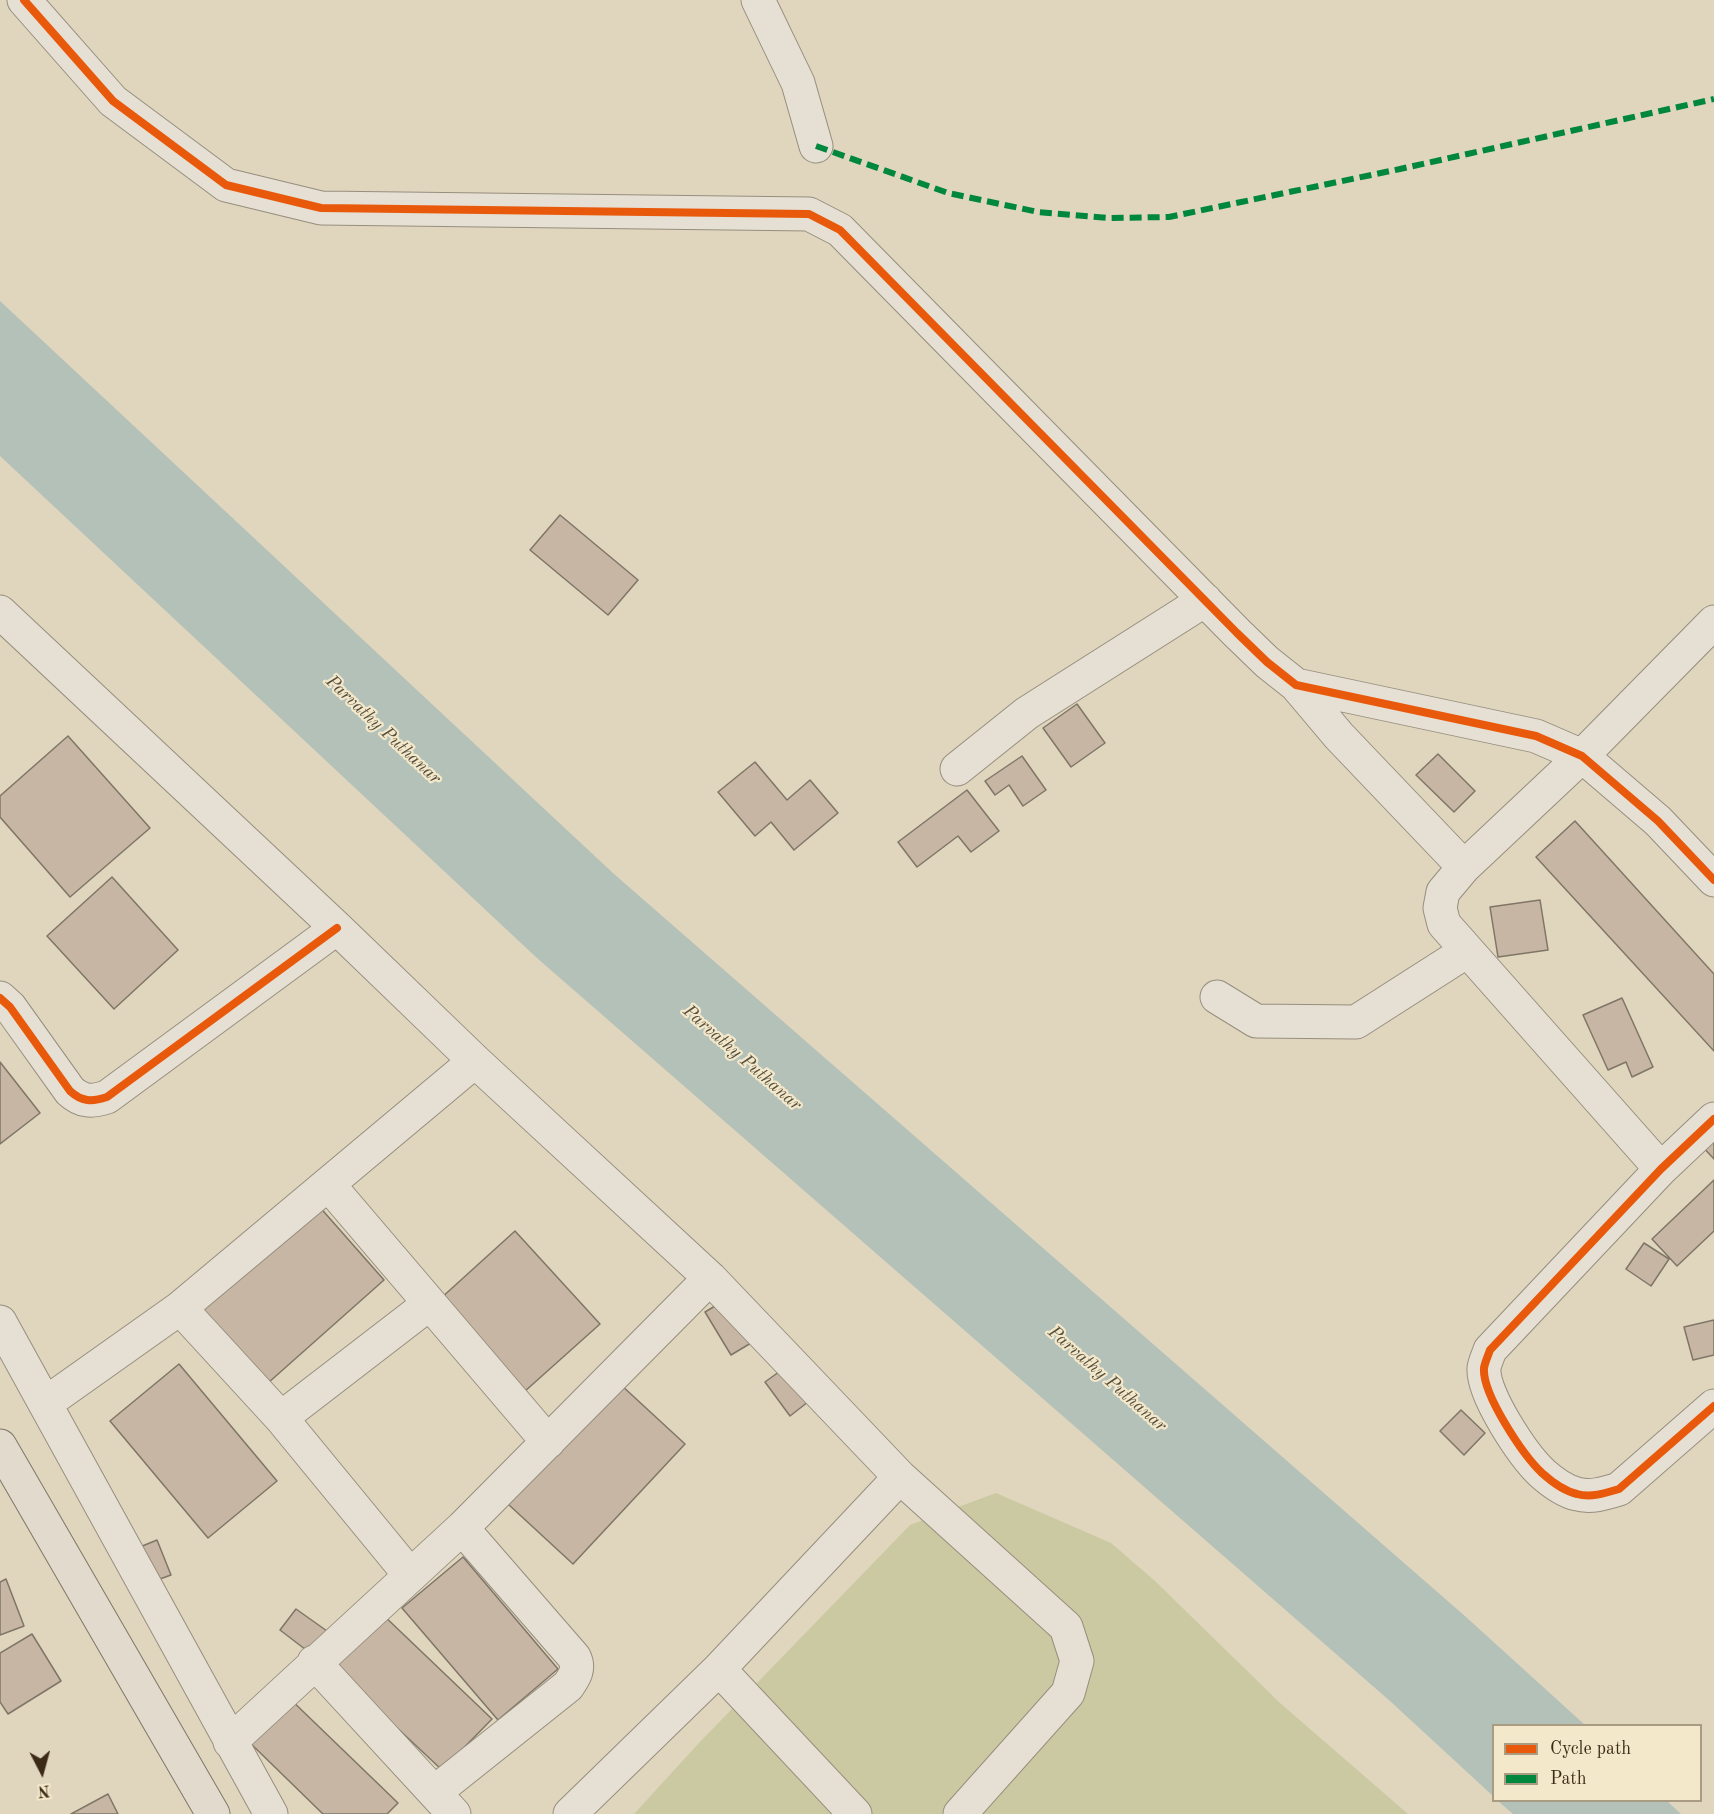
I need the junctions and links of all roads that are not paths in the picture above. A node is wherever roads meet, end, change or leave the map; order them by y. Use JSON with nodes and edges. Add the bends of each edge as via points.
{"nodes":[{"id":1,"x":24,"y":0,"type":"edge"},
{"id":2,"x":758,"y":0,"type":"edge"},
{"id":3,"x":816,"y":146,"type":"dead end"},
{"id":4,"x":1205,"y":600,"type":"junction"},
{"id":5,"x":1714,"y":622,"type":"edge"},
{"id":6,"x":6,"y":628,"type":"edge"},
{"id":7,"x":1296,"y":685,"type":"junction"},
{"id":8,"x":1582,"y":756,"type":"junction"},
{"id":9,"x":957,"y":769,"type":"dead end"},
{"id":10,"x":1464,"y":867,"type":"junction"},
{"id":11,"x":1714,"y":880,"type":"edge"},
{"id":12,"x":337,"y":928,"type":"junction"},
{"id":13,"x":1467,"y":951,"type":"junction"},
{"id":14,"x":1217,"y":997,"type":"dead end"},
{"id":15,"x":0,"y":998,"type":"edge"},
{"id":16,"x":475,"y":1061,"type":"junction"},
{"id":17,"x":1714,"y":1119,"type":"edge"},
{"id":18,"x":1661,"y":1169,"type":"junction"},
{"id":19,"x":328,"y":1184,"type":"junction"},
{"id":20,"x":711,"y":1278,"type":"junction"},
{"id":21,"x":429,"y":1304,"type":"junction"},
{"id":22,"x":180,"y":1308,"type":"junction"},
{"id":23,"x":0,"y":1322,"type":"edge"},
{"id":24,"x":46,"y":1403,"type":"junction"},
{"id":25,"x":1714,"y":1406,"type":"edge"},
{"id":26,"x":281,"y":1418,"type":"junction"},
{"id":27,"x":548,"y":1442,"type":"junction"},
{"id":28,"x":5,"y":1464,"type":"edge"},
{"id":29,"x":900,"y":1477,"type":"junction"},
{"id":30,"x":462,"y":1528,"type":"junction"},
{"id":31,"x":410,"y":1575,"type":"junction"},
{"id":32,"x":314,"y":1662,"type":"junction"},
{"id":33,"x":719,"y":1669,"type":"junction"},
{"id":34,"x":230,"y":1742,"type":"junction"},
{"id":35,"x":445,"y":1803,"type":"edge"},
{"id":36,"x":206,"y":1811,"type":"edge"},
{"id":37,"x":271,"y":1814,"type":"edge"},
{"id":38,"x":570,"y":1814,"type":"edge"},
{"id":39,"x":855,"y":1814,"type":"edge"},
{"id":40,"x":960,"y":1814,"type":"edge"}],
"edges":[{"from":1,"to":4,"type":"street","via":[[113,101],[226,186],[321,208],[809,214],[840,230]]},
{"from":2,"to":3,"type":"street","via":[[798,83]]},
{"from":4,"to":7,"type":"street"},
{"from":4,"to":9,"type":"street","via":[[1027,713]]},
{"from":5,"to":8,"type":"street"},
{"from":6,"to":12,"type":"street"},
{"from":7,"to":8,"type":"street","via":[[1536,736]]},
{"from":7,"to":10,"type":"street"},
{"from":8,"to":10,"type":"street"},
{"from":8,"to":11,"type":"street","via":[[1658,821]]},
{"from":10,"to":13,"type":"street","via":[[1443,892],[1440,908],[1444,924]]},
{"from":12,"to":15,"type":"street","via":[[107,1097],[92,1101],[79,1099],[70,1091]]},
{"from":12,"to":16,"type":"street"},
{"from":13,"to":14,"type":"street","via":[[1356,1022],[1256,1021]]},
{"from":13,"to":18,"type":"street"},
{"from":16,"to":19,"type":"street"},
{"from":16,"to":20,"type":"street"},
{"from":17,"to":18,"type":"street"},
{"from":18,"to":25,"type":"street","via":[[1490,1350],[1484,1368],[1486,1382],[1502,1420],[1541,1472],[1563,1489],[1580,1495],[1601,1495],[1618,1489]]},
{"from":19,"to":21,"type":"street"},
{"from":19,"to":22,"type":"street"},
{"from":20,"to":27,"type":"street"},
{"from":20,"to":29,"type":"street"},
{"from":21,"to":26,"type":"street"},
{"from":21,"to":27,"type":"street"},
{"from":22,"to":24,"type":"street"},
{"from":22,"to":26,"type":"street"},
{"from":23,"to":24,"type":"street"},
{"from":24,"to":34,"type":"street"},
{"from":26,"to":31,"type":"street"},
{"from":27,"to":30,"type":"street"},
{"from":28,"to":36,"type":"main road"},
{"from":29,"to":33,"type":"street"},
{"from":29,"to":40,"type":"street","via":[[1066,1627],[1077,1661],[1068,1693]]},
{"from":30,"to":31,"type":"street"},
{"from":30,"to":35,"type":"street","via":[[574,1657],[578,1669],[567,1686]]},
{"from":31,"to":32,"type":"street"},
{"from":32,"to":34,"type":"street"},
{"from":32,"to":35,"type":"street"},
{"from":33,"to":38,"type":"street"},
{"from":33,"to":39,"type":"street"},
{"from":34,"to":37,"type":"street"}]}
